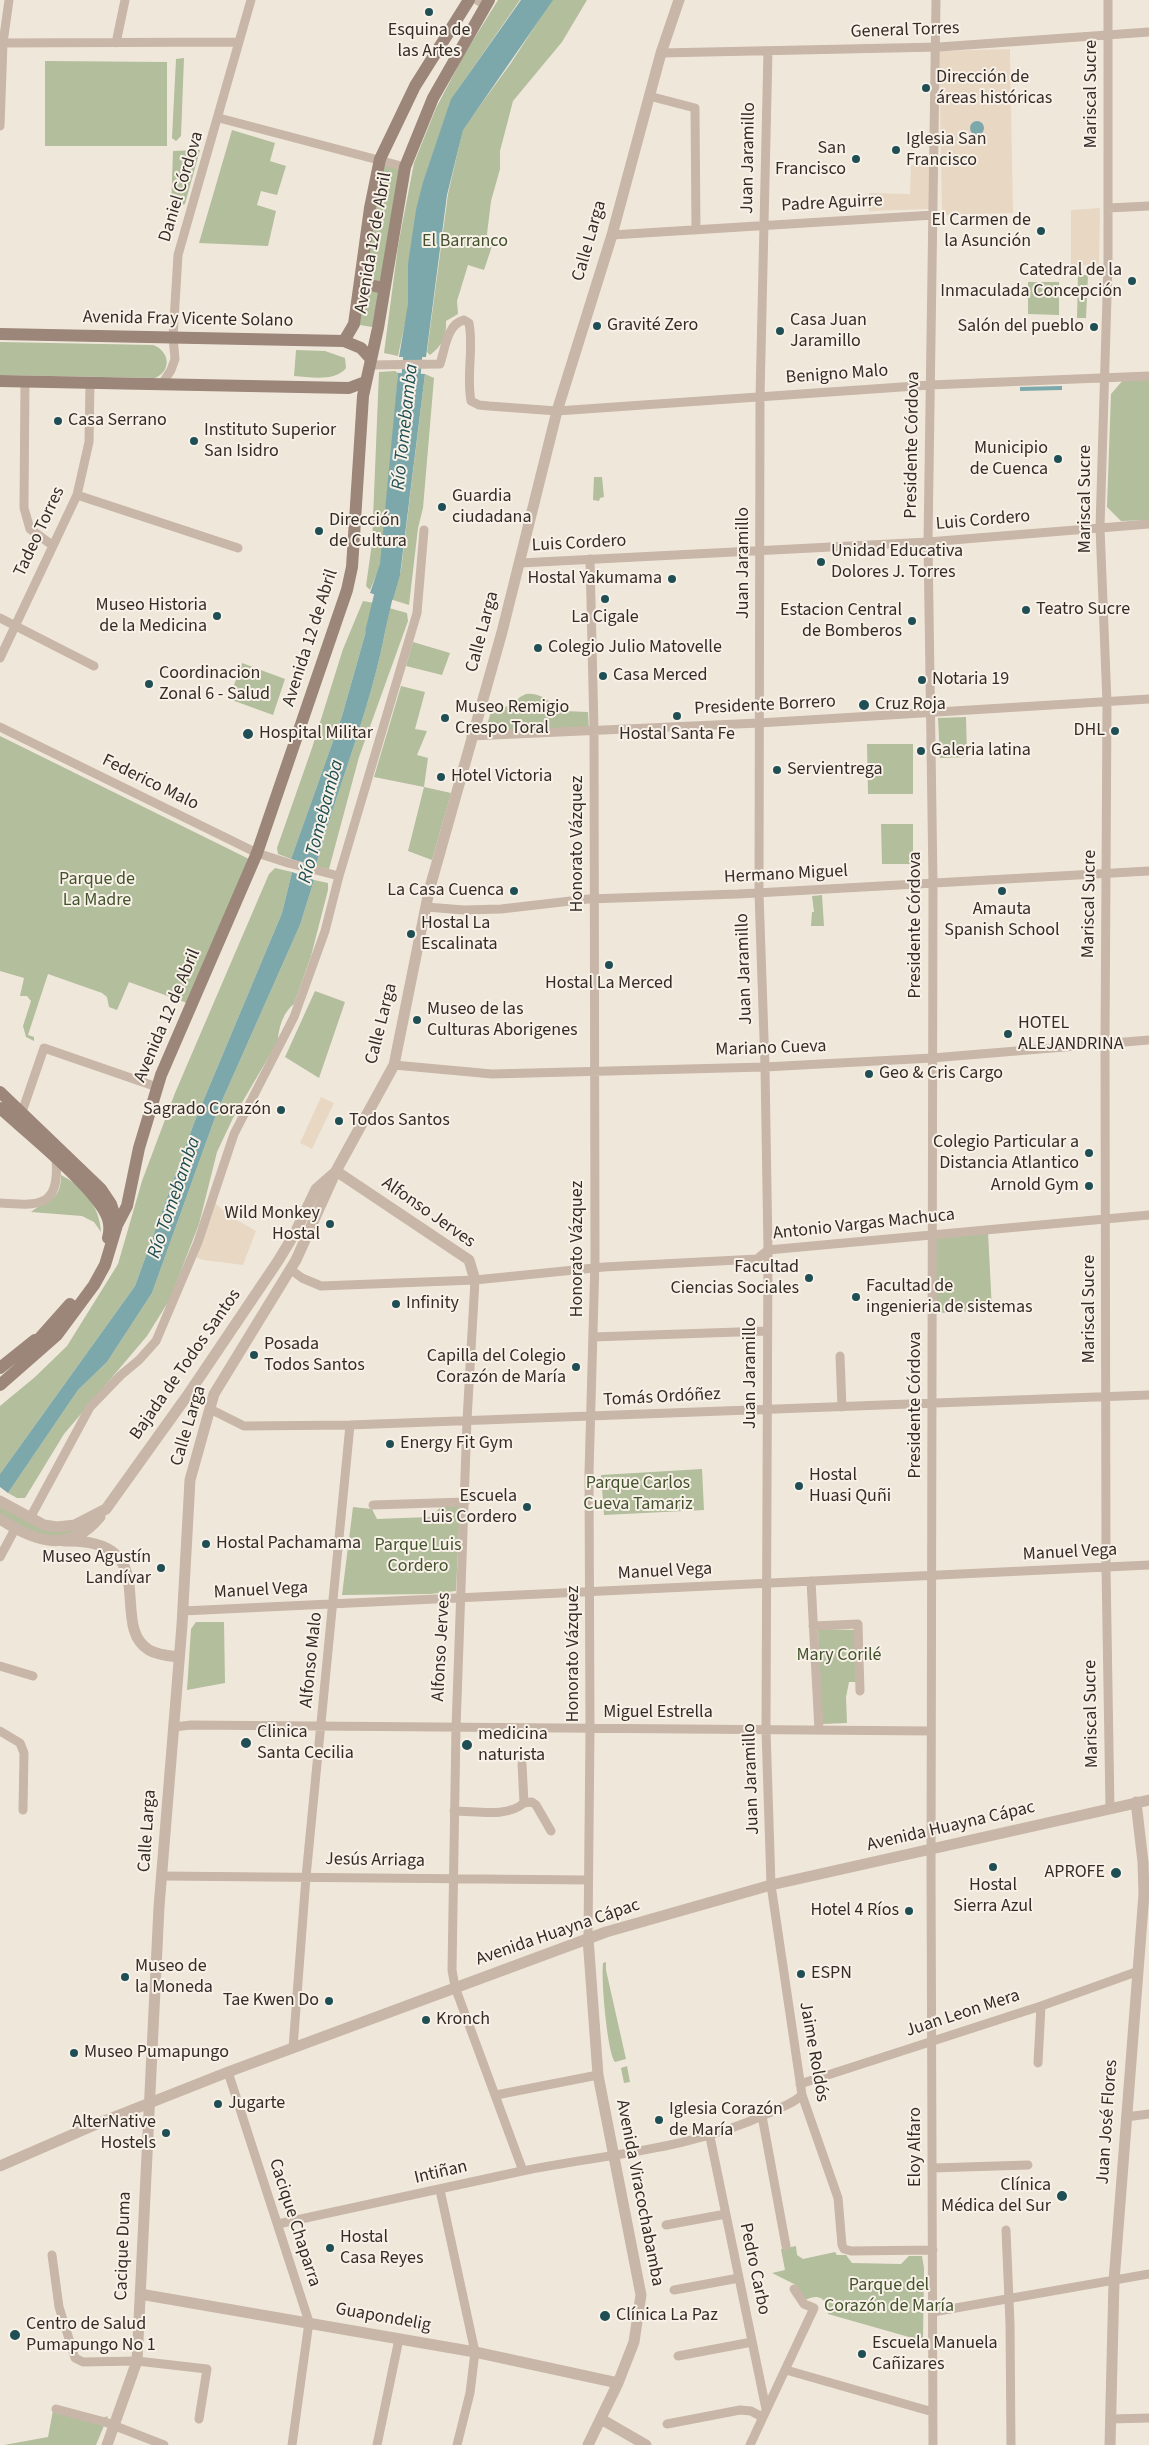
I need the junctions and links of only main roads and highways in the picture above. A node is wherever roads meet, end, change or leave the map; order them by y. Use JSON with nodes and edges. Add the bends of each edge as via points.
{"nodes":[{"id":1,"x":469,"y":0,"type":"edge"},
{"id":2,"x":484,"y":2,"type":"edge"},
{"id":3,"x":408,"y":101,"type":"junction"},
{"id":4,"x":429,"y":109,"type":"junction"},
{"id":5,"x":360,"y":283,"type":"junction"},
{"id":6,"x":384,"y":288,"type":"junction"},
{"id":7,"x":0,"y":334,"type":"edge"},
{"id":8,"x":344,"y":341,"type":"junction"},
{"id":9,"x":370,"y":361,"type":"junction"},
{"id":10,"x":0,"y":381,"type":"edge"},
{"id":11,"x":365,"y":382,"type":"junction"},
{"id":12,"x":0,"y":1092,"type":"edge"},
{"id":13,"x":0,"y":1108,"type":"edge"},
{"id":14,"x":127,"y":1206,"type":"junction"},
{"id":15,"x":118,"y":1225,"type":"junction"},
{"id":16,"x":50,"y":1328,"type":"junction"},
{"id":17,"x":0,"y":1368,"type":"edge"},
{"id":18,"x":0,"y":1375,"type":"edge"},
{"id":19,"x":0,"y":1385,"type":"edge"},
{"id":20,"x":0,"y":1394,"type":"edge"}],
"edges":[{"from":1,"to":3,"type":"main road","name":"Avenida 12 de Abril","via":[[414,86]]},
{"from":2,"to":4,"type":"main road","name":"Avenida 12 de Abril"},
{"from":3,"to":4,"type":"main road"},
{"from":3,"to":5,"type":"main road","name":"Avenida 12 de Abril","via":[[380,159]]},
{"from":4,"to":6,"type":"main road","name":"Avenida 12 de Abril","via":[[405,167]]},
{"from":5,"to":6,"type":"main road"},
{"from":5,"to":8,"type":"main road","name":"Avenida 12 de Abril","via":[[354,324]]},
{"from":6,"to":9,"type":"main road","name":"Avenida 12 de Abril"},
{"from":7,"to":8,"type":"main road","name":"Avenida Fray Vicente Solano"},
{"from":8,"to":9,"type":"main road","name":"Avenida Fray Vicente Solano","via":[[361,348]]},
{"from":9,"to":11,"type":"main road","name":"Avenida 12 de Abril"},
{"from":10,"to":11,"type":"main road","via":[[348,388]]},
{"from":11,"to":14,"type":"main road","name":"Avenida 12 de Abril","via":[[351,575],[257,853],[157,1087],[139,1148]]},
{"from":12,"to":15,"type":"main road","via":[[102,1189]]},
{"from":13,"to":16,"type":"main road","via":[[97,1199],[110,1229],[101,1259],[89,1282]]},
{"from":14,"to":15,"type":"main road","name":"Avenida 12 de Abril"},
{"from":14,"to":20,"type":"main road","via":[[117,1252],[97,1291],[60,1343]]},
{"from":15,"to":19,"type":"main road","name":"Avenida 12 de Abril","via":[[105,1265],[89,1292],[57,1335]]},
{"from":16,"to":17,"type":"main road"},
{"from":16,"to":18,"type":"main road"}]}
